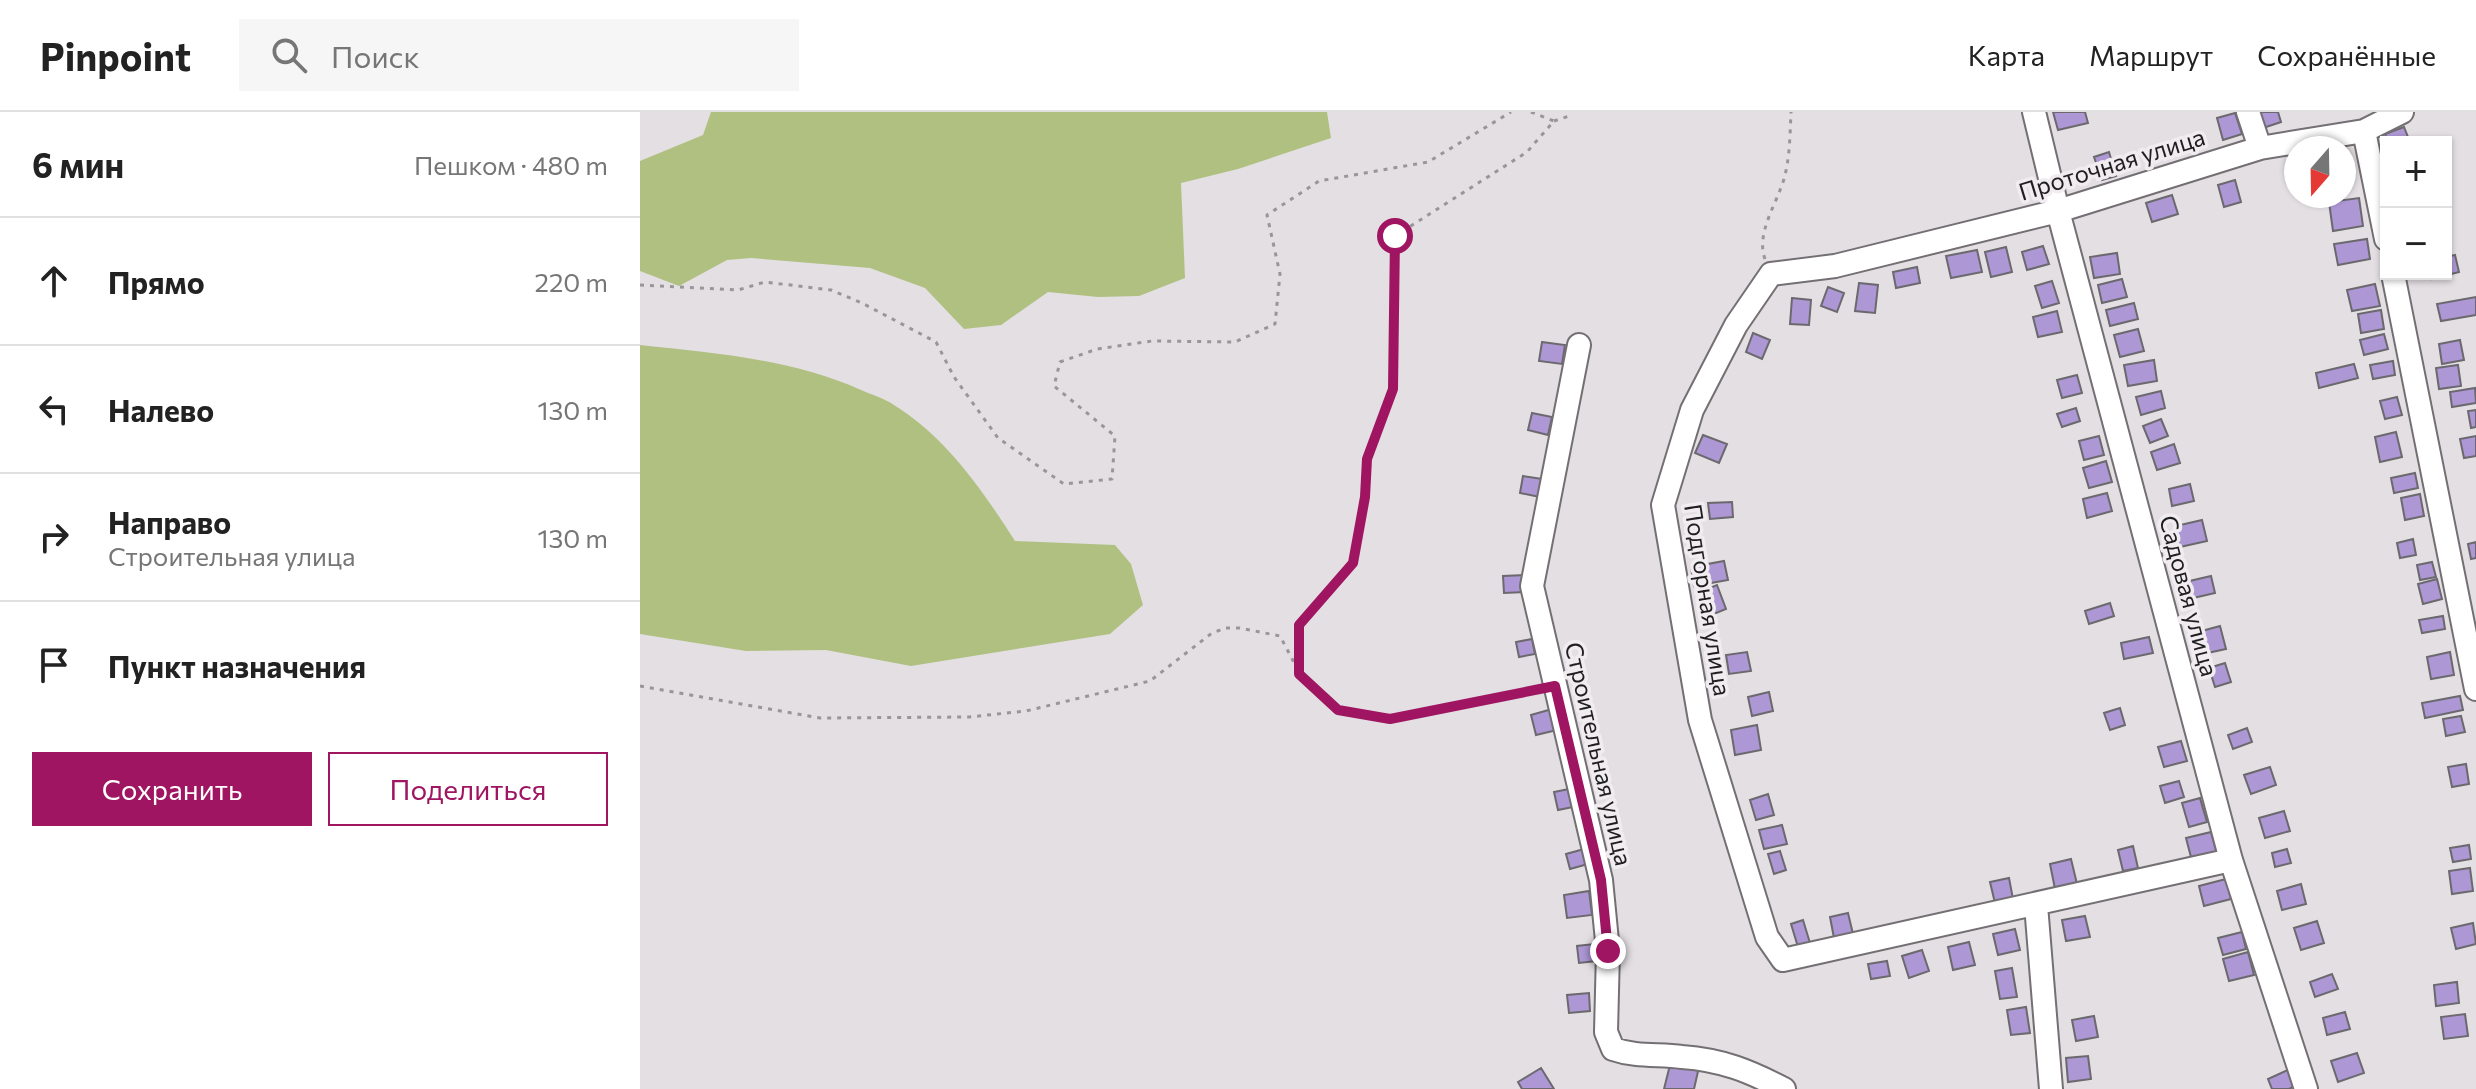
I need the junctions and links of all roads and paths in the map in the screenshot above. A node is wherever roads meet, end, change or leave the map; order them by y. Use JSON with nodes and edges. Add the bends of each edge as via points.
{"nodes":[{"id":1,"x":1511,"y":112,"type":"edge"},
{"id":2,"x":1531,"y":112,"type":"edge"},
{"id":3,"x":1570,"y":112,"type":"edge"},
{"id":4,"x":1791,"y":112,"type":"edge"},
{"id":5,"x":2034,"y":112,"type":"edge"},
{"id":6,"x":2248,"y":112,"type":"edge"},
{"id":7,"x":2402,"y":112,"type":"edge"},
{"id":8,"x":1554,"y":121,"type":"junction"},
{"id":9,"x":2364,"y":131,"type":"junction"},
{"id":10,"x":2260,"y":148,"type":"junction"},
{"id":11,"x":2380,"y":210,"type":"edge"},
{"id":12,"x":2058,"y":211,"type":"junction"},
{"id":13,"x":1771,"y":274,"type":"junction"},
{"id":14,"x":2394,"y":280,"type":"edge"},
{"id":15,"x":640,"y":285,"type":"edge"},
{"id":16,"x":1579,"y":345,"type":"dead end"},
{"id":17,"x":1299,"y":674,"type":"junction"},
{"id":18,"x":640,"y":686,"type":"edge"},
{"id":19,"x":1555,"y":686,"type":"junction"},
{"id":20,"x":2476,"y":689,"type":"edge"},
{"id":21,"x":2231,"y":860,"type":"junction"},
{"id":22,"x":2036,"y":905,"type":"junction"},
{"id":23,"x":1784,"y":1089,"type":"edge"},
{"id":24,"x":2051,"y":1089,"type":"edge"},
{"id":25,"x":2306,"y":1089,"type":"edge"}],
"edges":[{"from":1,"to":15,"type":"path","via":[[1428,162],[1319,181],[1267,215],[1280,274],[1275,324],[1235,342],[1152,341],[1097,349],[1060,362],[1054,386],[1115,436],[1112,479],[1064,484],[998,438],[936,342],[831,290],[765,282],[738,290]]},
{"from":2,"to":8,"type":"path"},
{"from":3,"to":8,"type":"path"},
{"from":4,"to":13,"type":"path","via":[[1786,172],[1761,248]]},
{"from":5,"to":12,"type":"street","name":"Садовая улица"},
{"from":6,"to":10,"type":"street"},
{"from":7,"to":9,"type":"street","name":"Проточная улица"},
{"from":8,"to":17,"type":"path","via":[[1527,152],[1395,236],[1393,389],[1367,459],[1353,563],[1299,625]]},
{"from":9,"to":10,"type":"street","name":"Проточная улица"},
{"from":9,"to":11,"type":"street"},
{"from":10,"to":12,"type":"street","name":"Проточная улица"},
{"from":12,"to":13,"type":"street","name":"Проточная улица","via":[[1835,266]]},
{"from":12,"to":21,"type":"street","name":"Садовая улица"},
{"from":13,"to":22,"type":"street","name":"Подгорная улица","via":[[1736,325],[1692,410],[1663,505],[1700,720],[1767,937],[1783,960]]},
{"from":14,"to":20,"type":"street"},
{"from":16,"to":19,"type":"street","name":"Строительная улица","via":[[1532,586]]},
{"from":17,"to":18,"type":"path","via":[[1280,636],[1226,628],[1150,681],[1026,711],[969,717],[820,718]]},
{"from":17,"to":19,"type":"path","via":[[1338,710],[1390,719]]},
{"from":19,"to":23,"type":"street","name":"Строительная улица","via":[[1601,880],[1608,951],[1606,1032],[1613,1049],[1743,1068]]},
{"from":21,"to":22,"type":"street"},
{"from":21,"to":25,"type":"street","name":"Садовая улица"},
{"from":22,"to":24,"type":"street"}]}
